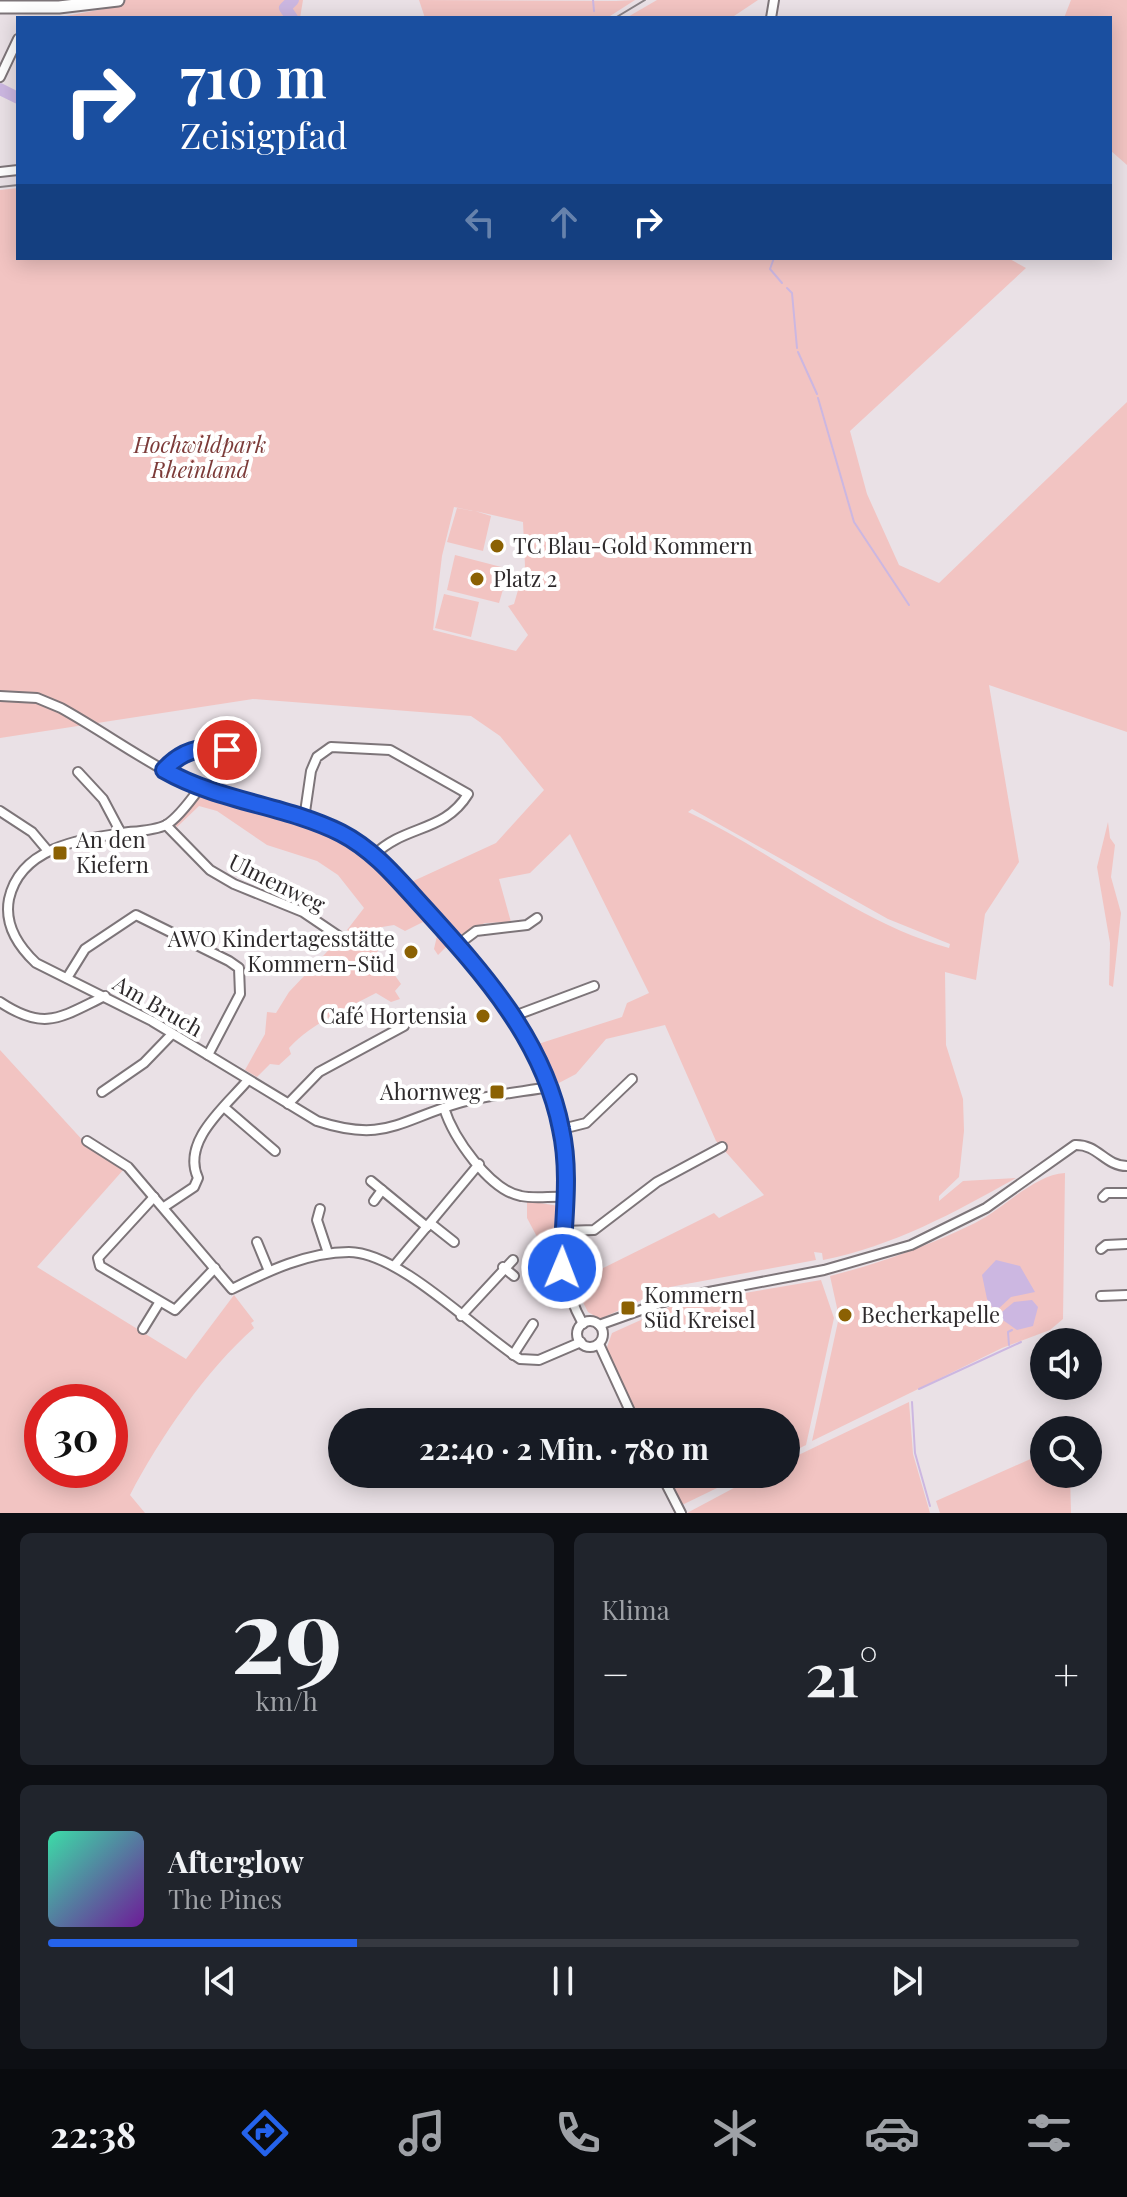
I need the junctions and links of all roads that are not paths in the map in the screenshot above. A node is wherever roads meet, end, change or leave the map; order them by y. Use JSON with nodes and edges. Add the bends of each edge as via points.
{"nodes":[{"id":1,"x":118,"y":0,"type":"edge"},
{"id":2,"x":0,"y":7,"type":"edge"},
{"id":3,"x":33,"y":13,"type":"edge"},
{"id":4,"x":16,"y":43,"type":"edge"},
{"id":5,"x":0,"y":77,"type":"edge"},
{"id":6,"x":0,"y":696,"type":"edge"},
{"id":7,"x":227,"y":750,"type":"dead end"},
{"id":8,"x":164,"y":770,"type":"junction"},
{"id":9,"x":78,"y":772,"type":"dead end"},
{"id":10,"x":199,"y":789,"type":"junction"},
{"id":11,"x":0,"y":811,"type":"edge"},
{"id":12,"x":304,"y":819,"type":"junction"},
{"id":13,"x":166,"y":825,"type":"junction"},
{"id":14,"x":121,"y":833,"type":"junction"},
{"id":15,"x":48,"y":851,"type":"junction"},
{"id":16,"x":374,"y":855,"type":"junction"},
{"id":17,"x":537,"y":918,"type":"dead end"},
{"id":18,"x":340,"y":937,"type":"dead end"},
{"id":19,"x":456,"y":946,"type":"junction"},
{"id":20,"x":67,"y":978,"type":"junction"},
{"id":21,"x":594,"y":986,"type":"dead end"},
{"id":22,"x":105,"y":996,"type":"junction"},
{"id":23,"x":0,"y":1002,"type":"edge"},
{"id":24,"x":514,"y":1016,"type":"junction"},
{"id":25,"x":404,"y":1026,"type":"dead end"},
{"id":26,"x":172,"y":1034,"type":"junction"},
{"id":27,"x":208,"y":1055,"type":"junction"},
{"id":28,"x":632,"y":1079,"type":"dead end"},
{"id":29,"x":248,"y":1080,"type":"junction"},
{"id":30,"x":550,"y":1087,"type":"junction"},
{"id":31,"x":102,"y":1092,"type":"dead end"},
{"id":32,"x":288,"y":1104,"type":"junction"},
{"id":33,"x":225,"y":1108,"type":"junction"},
{"id":34,"x":444,"y":1108,"type":"junction"},
{"id":35,"x":562,"y":1129,"type":"junction"},
{"id":36,"x":87,"y":1141,"type":"dead end"},
{"id":37,"x":722,"y":1147,"type":"dead end"},
{"id":38,"x":275,"y":1151,"type":"dead end"},
{"id":39,"x":479,"y":1164,"type":"junction"},
{"id":40,"x":1127,"y":1166,"type":"edge"},
{"id":41,"x":371,"y":1181,"type":"dead end"},
{"id":42,"x":382,"y":1190,"type":"junction"},
{"id":43,"x":1127,"y":1193,"type":"edge"},
{"id":44,"x":154,"y":1197,"type":"junction"},
{"id":45,"x":565,"y":1197,"type":"junction"},
{"id":46,"x":1103,"y":1197,"type":"dead end"},
{"id":47,"x":374,"y":1201,"type":"dead end"},
{"id":48,"x":164,"y":1207,"type":"junction"},
{"id":49,"x":320,"y":1209,"type":"dead end"},
{"id":50,"x":428,"y":1225,"type":"junction"},
{"id":51,"x":563,"y":1231,"type":"junction"},
{"id":52,"x":257,"y":1242,"type":"dead end"},
{"id":53,"x":454,"y":1242,"type":"dead end"},
{"id":54,"x":1127,"y":1244,"type":"edge"},
{"id":55,"x":1101,"y":1249,"type":"dead end"},
{"id":56,"x":328,"y":1253,"type":"junction"},
{"id":57,"x":513,"y":1260,"type":"dead end"},
{"id":58,"x":394,"y":1266,"type":"junction"},
{"id":59,"x":503,"y":1267,"type":"junction"},
{"id":60,"x":215,"y":1268,"type":"junction"},
{"id":61,"x":269,"y":1271,"type":"junction"},
{"id":62,"x":514,"y":1276,"type":"dead end"},
{"id":63,"x":1127,"y":1295,"type":"edge"},
{"id":64,"x":1101,"y":1296,"type":"dead end"},
{"id":65,"x":159,"y":1303,"type":"junction"},
{"id":66,"x":461,"y":1316,"type":"junction"},
{"id":67,"x":586,"y":1323,"type":"junction"},
{"id":68,"x":533,"y":1324,"type":"dead end"},
{"id":69,"x":143,"y":1329,"type":"dead end"},
{"id":70,"x":601,"y":1329,"type":"junction"},
{"id":71,"x":579,"y":1339,"type":"junction"},
{"id":72,"x":596,"y":1345,"type":"junction"},
{"id":73,"x":513,"y":1355,"type":"junction"},
{"id":74,"x":628,"y":1408,"type":"edge"},
{"id":75,"x":668,"y":1488,"type":"edge"},
{"id":76,"x":681,"y":1513,"type":"edge"}],
"edges":[{"from":1,"to":3,"type":"main road"},
{"from":2,"to":3,"type":"main road"},
{"from":4,"to":5,"type":"street"},
{"from":6,"to":8,"type":"street","via":[[37,698],[61,708]]},
{"from":7,"to":8,"type":"street","via":[[186,752]]},
{"from":8,"to":10,"type":"street"},
{"from":9,"to":14,"type":"street","via":[[108,805]]},
{"from":10,"to":12,"type":"street"},
{"from":10,"to":13,"type":"street"},
{"from":11,"to":15,"type":"street","via":[[32,832]]},
{"from":12,"to":16,"type":"street","via":[[344,835]]},
{"from":12,"to":16,"type":"street","via":[[311,771],[317,757],[331,747],[390,750],[468,794],[453,815],[391,840]]},
{"from":13,"to":14,"type":"street","name":"Am Bruch"},
{"from":13,"to":18,"type":"street","name":"Ulmenweg","via":[[210,870],[303,912]]},
{"from":14,"to":15,"type":"street","name":"Am Bruch"},
{"from":15,"to":20,"type":"street","name":"Am Bruch","via":[[20,872],[9,898],[9,920],[17,944],[36,963]]},
{"from":16,"to":19,"type":"street"},
{"from":17,"to":19,"type":"street","via":[[527,925],[476,931]]},
{"from":19,"to":24,"type":"street"},
{"from":20,"to":22,"type":"street","name":"Am Bruch"},
{"from":20,"to":27,"type":"street","via":[[85,949],[136,915],[229,961],[239,968],[240,994]]},
{"from":21,"to":24,"type":"street"},
{"from":22,"to":23,"type":"street","via":[[58,1019],[38,1021],[21,1017]]},
{"from":22,"to":26,"type":"street","name":"Am Bruch"},
{"from":24,"to":30,"type":"street"},
{"from":25,"to":32,"type":"street","via":[[319,1072]]},
{"from":26,"to":27,"type":"street","name":"Am Bruch"},
{"from":26,"to":31,"type":"street","via":[[144,1063]]},
{"from":27,"to":29,"type":"street","name":"Am Bruch"},
{"from":28,"to":35,"type":"street","via":[[586,1123]]},
{"from":29,"to":32,"type":"street","name":"Am Bruch"},
{"from":29,"to":33,"type":"street"},
{"from":30,"to":34,"type":"street","name":"Am Bruch"},
{"from":30,"to":35,"type":"street"},
{"from":32,"to":34,"type":"street","name":"Am Bruch","via":[[346,1131],[379,1132]]},
{"from":33,"to":38,"type":"street"},
{"from":33,"to":48,"type":"street","via":[[194,1151],[194,1187]]},
{"from":34,"to":39,"type":"street","via":[[458,1142]]},
{"from":35,"to":45,"type":"street"},
{"from":36,"to":44,"type":"street","via":[[128,1167]]},
{"from":37,"to":51,"type":"street","via":[[657,1182],[594,1230]]},
{"from":39,"to":45,"type":"street","via":[[511,1193]]},
{"from":39,"to":50,"type":"street"},
{"from":40,"to":70,"type":"street","via":[[1107,1161],[1092,1146],[1074,1146],[996,1202],[911,1245],[837,1267],[672,1299]]},
{"from":41,"to":42,"type":"street"},
{"from":42,"to":47,"type":"street"},
{"from":42,"to":50,"type":"street"},
{"from":43,"to":46,"type":"street"},
{"from":44,"to":48,"type":"street"},
{"from":44,"to":65,"type":"street","via":[[97,1262]]},
{"from":45,"to":51,"type":"street"},
{"from":48,"to":60,"type":"street"},
{"from":49,"to":56,"type":"street","via":[[317,1220]]},
{"from":50,"to":53,"type":"street"},
{"from":50,"to":58,"type":"street"},
{"from":51,"to":67,"type":"street","via":[[564,1279]]},
{"from":52,"to":61,"type":"street"},
{"from":54,"to":55,"type":"street"},
{"from":56,"to":58,"type":"street","via":[[358,1252]]},
{"from":56,"to":61,"type":"street"},
{"from":57,"to":59,"type":"street"},
{"from":58,"to":66,"type":"street"},
{"from":59,"to":62,"type":"street"},
{"from":59,"to":66,"type":"street"},
{"from":60,"to":61,"type":"street","via":[[232,1289]]},
{"from":60,"to":65,"type":"street","via":[[175,1310]]},
{"from":63,"to":64,"type":"street"},
{"from":65,"to":69,"type":"street"},
{"from":66,"to":73,"type":"street"},
{"from":67,"to":70,"type":"street"},
{"from":67,"to":71,"type":"street"},
{"from":68,"to":73,"type":"street"},
{"from":70,"to":72,"type":"street"},
{"from":71,"to":72,"type":"street"},
{"from":71,"to":73,"type":"street","via":[[539,1360]]},
{"from":72,"to":74,"type":"street"},
{"from":75,"to":76,"type":"street"}]}
